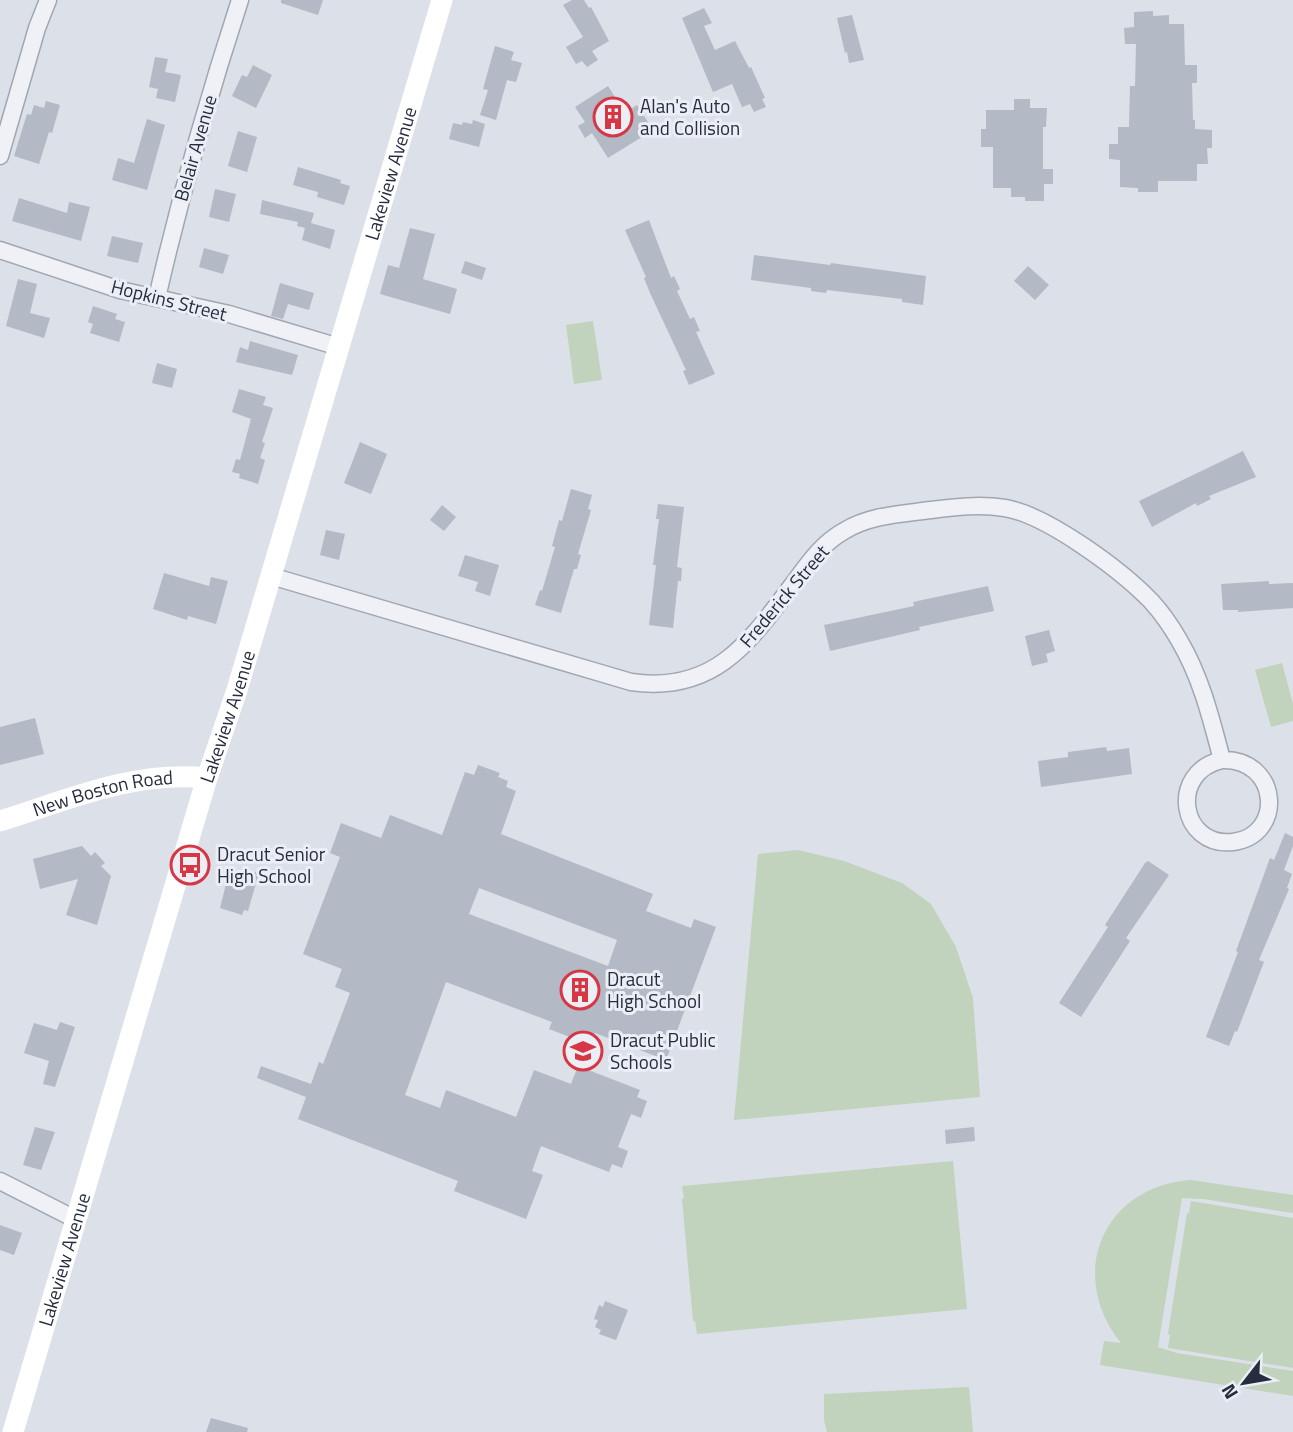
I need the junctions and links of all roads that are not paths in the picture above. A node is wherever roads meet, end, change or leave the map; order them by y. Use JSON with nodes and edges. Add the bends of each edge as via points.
{"nodes":[{"id":1,"x":48,"y":0,"type":"edge"},
{"id":2,"x":240,"y":0,"type":"edge"},
{"id":3,"x":442,"y":0,"type":"edge"},
{"id":4,"x":0,"y":156,"type":"edge"},
{"id":5,"x":0,"y":250,"type":"edge"},
{"id":6,"x":157,"y":298,"type":"junction"},
{"id":7,"x":339,"y":347,"type":"junction"},
{"id":8,"x":271,"y":576,"type":"junction"},
{"id":9,"x":1222,"y":760,"type":"junction"},
{"id":10,"x":207,"y":778,"type":"junction"},
{"id":11,"x":0,"y":821,"type":"edge"},
{"id":12,"x":0,"y":1181,"type":"edge"},
{"id":13,"x":77,"y":1220,"type":"junction"},
{"id":14,"x":13,"y":1432,"type":"edge"}],
"edges":[{"from":1,"to":4,"type":"street"},
{"from":2,"to":6,"type":"street","name":"Belair Avenue","via":[[175,220]]},
{"from":3,"to":7,"type":"main road","name":"Lakeview Avenue"},
{"from":5,"to":6,"type":"street","name":"Hopkins Street"},
{"from":6,"to":7,"type":"street","name":"Hopkins Street"},
{"from":7,"to":8,"type":"main road","name":"Lakeview Avenue"},
{"from":8,"to":9,"type":"street","name":"Frederick Street","via":[[631,682],[662,684],[698,675],[731,657],[757,632],[819,550],[853,525],[946,508],[1005,508],[1037,518],[1074,541],[1123,576],[1160,611],[1198,678]]},
{"from":8,"to":10,"type":"main road","name":"Lakeview Avenue"},
{"from":9,"to":9,"type":"street","via":[[1247,764],[1268,790],[1269,808],[1263,823],[1252,835],[1237,841],[1221,842],[1206,836],[1187,809],[1187,792],[1194,776]]},
{"from":10,"to":11,"type":"main road","name":"New Boston Road","via":[[178,775],[127,781]]},
{"from":10,"to":13,"type":"main road","name":"Lakeview Avenue"},
{"from":12,"to":13,"type":"street"},
{"from":13,"to":14,"type":"main road","name":"Lakeview Avenue"}]}
